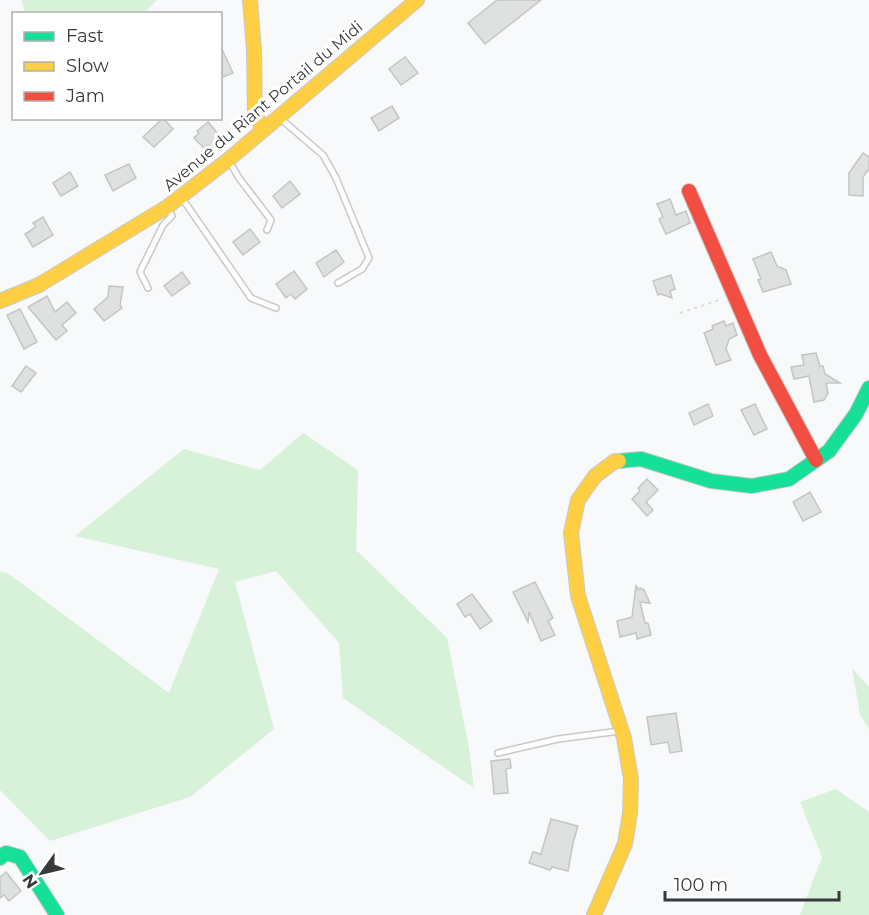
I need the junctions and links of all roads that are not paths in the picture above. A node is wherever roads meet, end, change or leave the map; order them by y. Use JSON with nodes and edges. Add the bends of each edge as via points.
{"nodes":[{"id":1,"x":250,"y":0,"type":"edge"},
{"id":2,"x":417,"y":0,"type":"edge"},
{"id":3,"x":278,"y":117,"type":"junction"},
{"id":4,"x":263,"y":129,"type":"junction"},
{"id":5,"x":228,"y":160,"type":"junction"},
{"id":6,"x":689,"y":191,"type":"dead end"},
{"id":7,"x":180,"y":196,"type":"junction"},
{"id":8,"x":167,"y":207,"type":"junction"},
{"id":9,"x":267,"y":230,"type":"dead end"},
{"id":10,"x":338,"y":283,"type":"dead end"},
{"id":11,"x":148,"y":288,"type":"dead end"},
{"id":12,"x":0,"y":301,"type":"edge"},
{"id":13,"x":276,"y":308,"type":"dead end"},
{"id":14,"x":869,"y":388,"type":"edge"},
{"id":15,"x":816,"y":460,"type":"junction"},
{"id":16,"x":622,"y":731,"type":"junction"},
{"id":17,"x":498,"y":753,"type":"dead end"},
{"id":18,"x":0,"y":858,"type":"edge"},
{"id":19,"x":57,"y":915,"type":"edge"},
{"id":20,"x":594,"y":915,"type":"edge"}],
"edges":[{"from":1,"to":4,"type":"street","via":[[255,114]]},
{"from":2,"to":3,"type":"street","name":"Avenue du Riant Portail du Midi"},
{"from":3,"to":4,"type":"street","name":"Avenue du Riant Portail du Midi"},
{"from":3,"to":10,"type":"lane","via":[[323,155],[369,258],[362,268]]},
{"from":4,"to":5,"type":"street","name":"Avenue du Riant Portail du Midi"},
{"from":5,"to":7,"type":"street","name":"Avenue du Riant Portail du Midi"},
{"from":5,"to":9,"type":"lane","via":[[271,220]]},
{"from":6,"to":15,"type":"street","via":[[760,355]]},
{"from":7,"to":8,"type":"street","name":"Avenue du Riant Portail du Midi"},
{"from":7,"to":13,"type":"lane","via":[[252,298]]},
{"from":8,"to":11,"type":"lane","via":[[172,216],[140,272]]},
{"from":8,"to":12,"type":"street","name":"Avenue du Riant Portail du Midi","via":[[39,285]]},
{"from":14,"to":15,"type":"street","via":[[850,424],[829,451]]},
{"from":15,"to":16,"type":"street","via":[[789,479],[752,486],[711,481],[641,459],[615,461],[595,476],[578,500],[571,533],[578,596]]},
{"from":16,"to":17,"type":"lane","via":[[558,739]]},
{"from":16,"to":20,"type":"street","via":[[631,779],[630,813],[625,844]]},
{"from":18,"to":19,"type":"street","via":[[6,854],[20,857]]}]}
